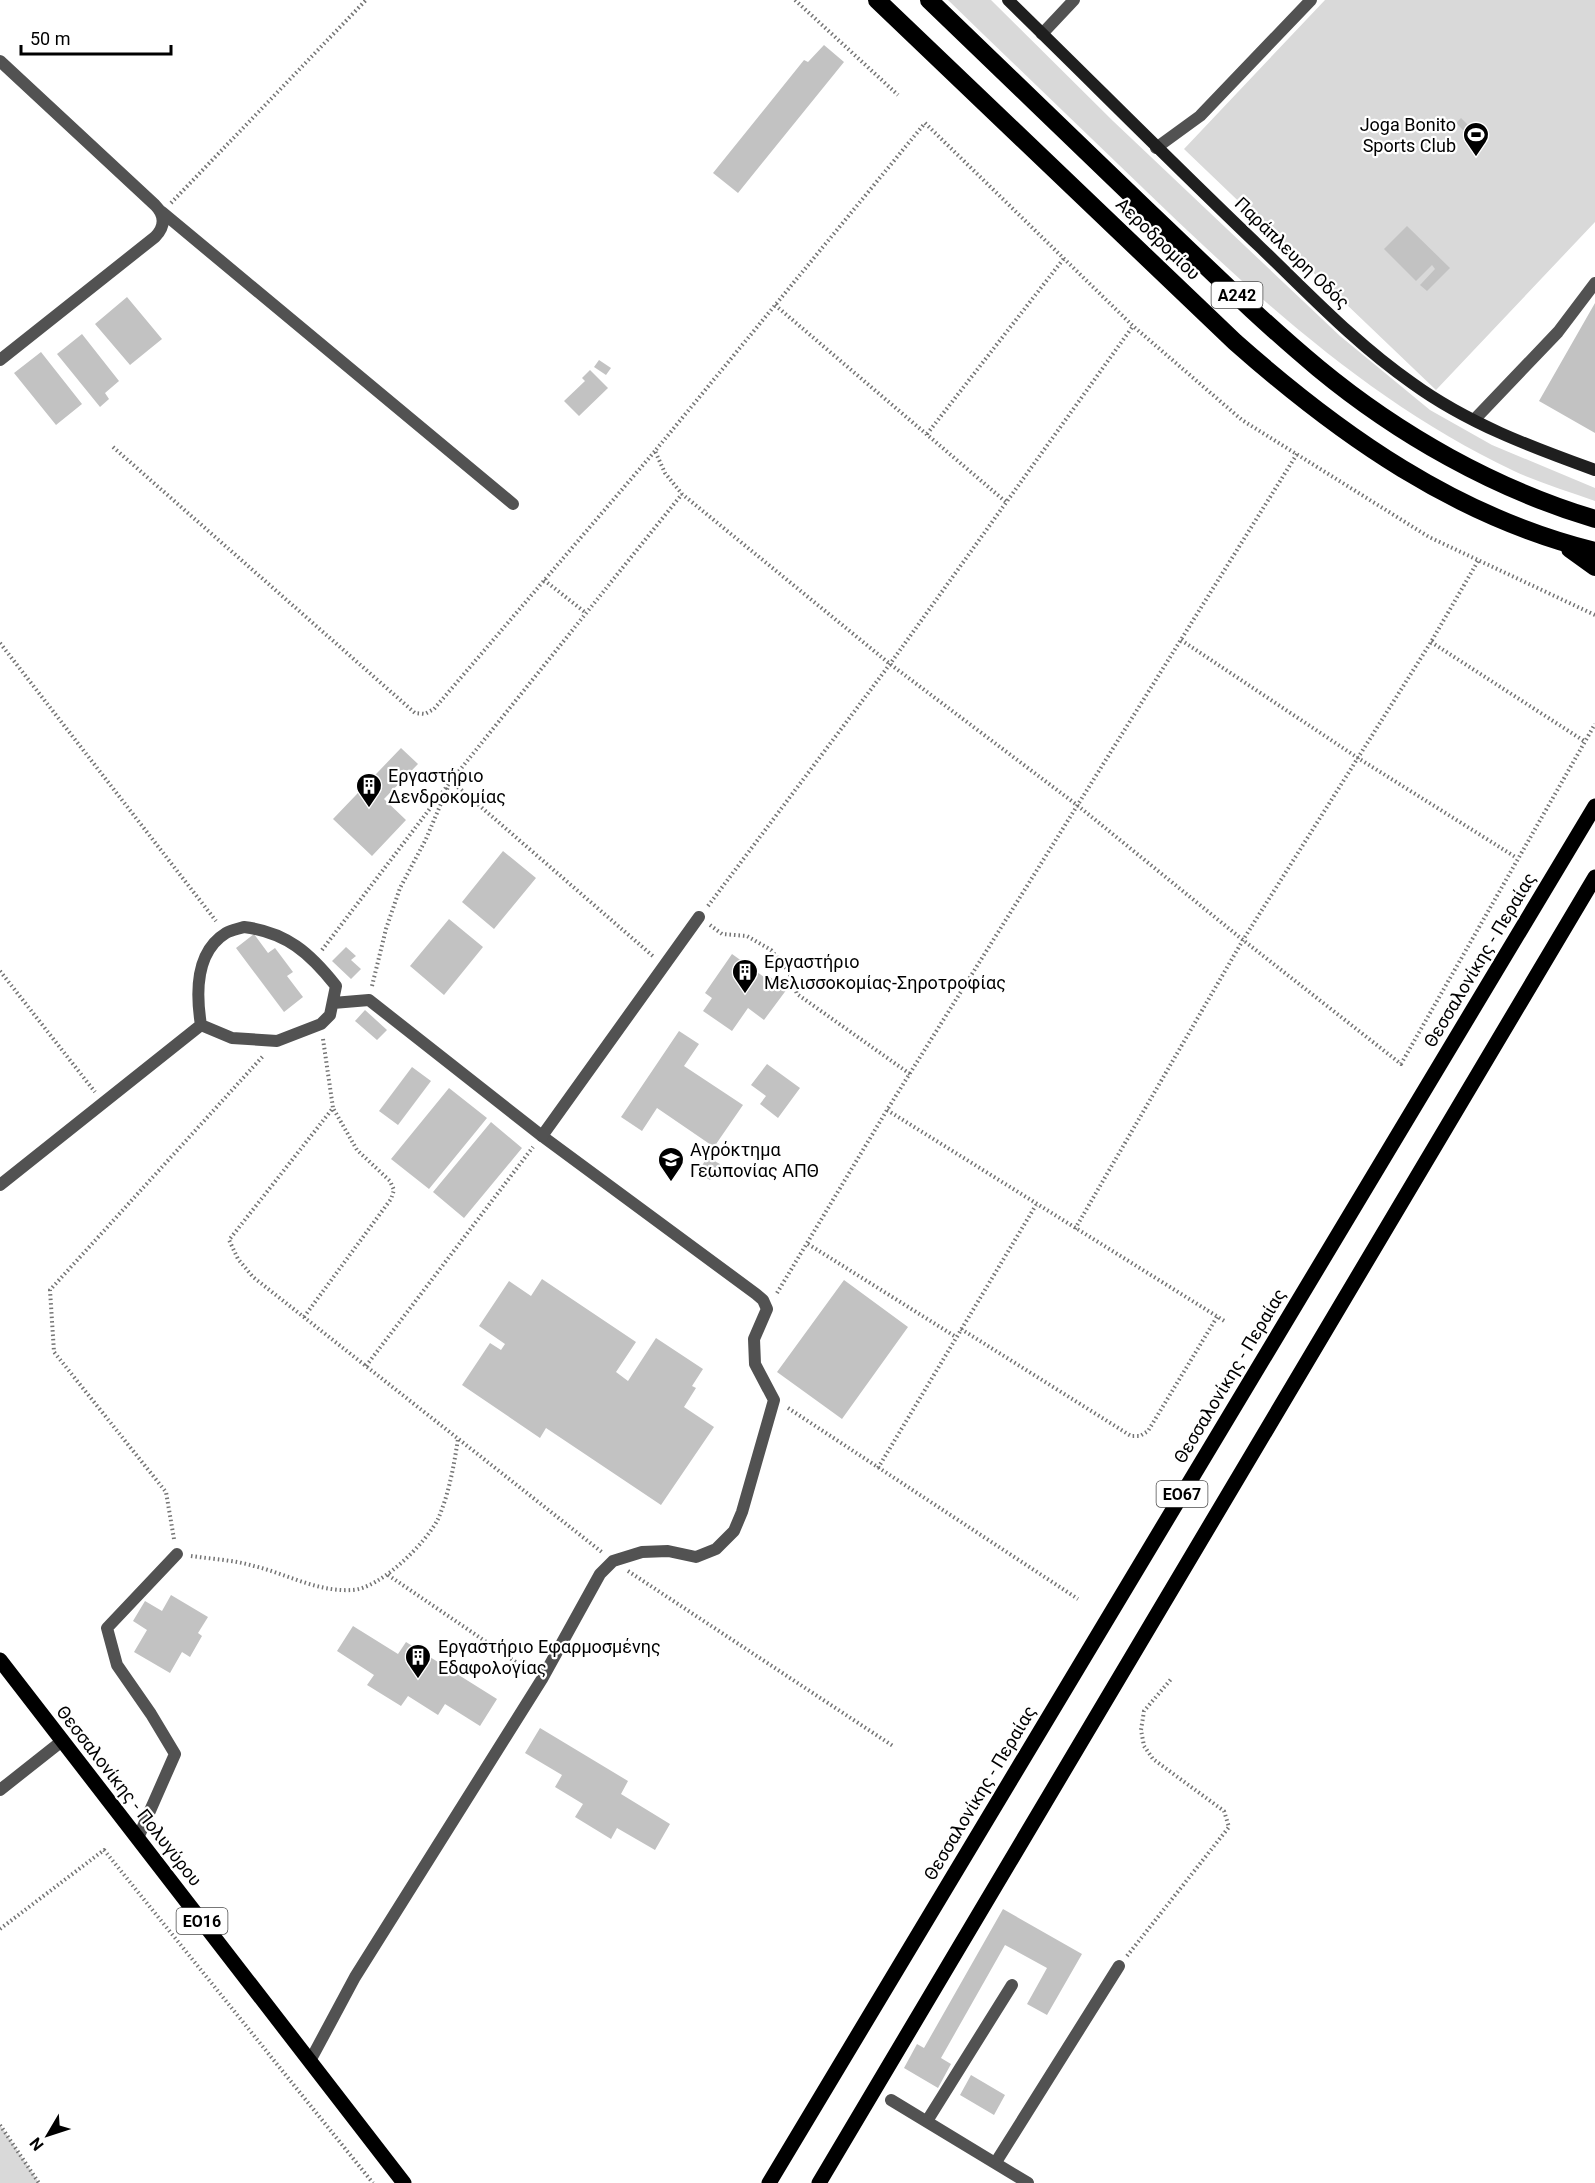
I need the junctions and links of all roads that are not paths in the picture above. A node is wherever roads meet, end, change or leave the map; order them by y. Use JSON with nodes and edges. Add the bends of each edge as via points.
{"nodes":[{"id":1,"x":877,"y":0,"type":"edge"},
{"id":2,"x":929,"y":0,"type":"edge"},
{"id":3,"x":1008,"y":0,"type":"edge"},
{"id":4,"x":1074,"y":0,"type":"edge"},
{"id":5,"x":1311,"y":0,"type":"edge"},
{"id":6,"x":1042,"y":34,"type":"junction"},
{"id":7,"x":2,"y":66,"type":"edge"},
{"id":8,"x":1156,"y":148,"type":"junction"},
{"id":9,"x":162,"y":212,"type":"junction"},
{"id":10,"x":1595,"y":283,"type":"edge"},
{"id":11,"x":0,"y":360,"type":"edge"},
{"id":12,"x":1474,"y":420,"type":"junction"},
{"id":13,"x":1595,"y":470,"type":"edge"},
{"id":14,"x":513,"y":504,"type":"dead end"},
{"id":15,"x":1595,"y":519,"type":"edge"},
{"id":16,"x":1561,"y":542,"type":"junction"},
{"id":17,"x":1595,"y":551,"type":"edge"},
{"id":18,"x":1595,"y":567,"type":"edge"},
{"id":19,"x":1595,"y":806,"type":"edge"},
{"id":20,"x":1595,"y":877,"type":"edge"},
{"id":21,"x":699,"y":917,"type":"road end"},
{"id":22,"x":333,"y":1003,"type":"junction"},
{"id":23,"x":201,"y":1025,"type":"junction"},
{"id":24,"x":542,"y":1136,"type":"junction"},
{"id":25,"x":0,"y":1185,"type":"edge"},
{"id":26,"x":177,"y":1554,"type":"road end"},
{"id":27,"x":0,"y":1660,"type":"edge"},
{"id":28,"x":62,"y":1741,"type":"junction"},
{"id":29,"x":0,"y":1790,"type":"edge"},
{"id":30,"x":138,"y":1838,"type":"junction"},
{"id":31,"x":1119,"y":1966,"type":"road end"},
{"id":32,"x":1012,"y":1985,"type":"dead end"},
{"id":33,"x":310,"y":2061,"type":"junction"},
{"id":34,"x":891,"y":2100,"type":"dead end"},
{"id":35,"x":927,"y":2121,"type":"junction"},
{"id":36,"x":996,"y":2162,"type":"junction"},
{"id":37,"x":1008,"y":2177,"type":"edge"},
{"id":38,"x":404,"y":2183,"type":"edge"},
{"id":39,"x":769,"y":2183,"type":"edge"},
{"id":40,"x":819,"y":2183,"type":"edge"},
{"id":41,"x":1028,"y":2183,"type":"edge"}],
"edges":[{"from":1,"to":16,"type":"highway","name":"Αεροδρομίου","number":"Α242","via":[[1283,385],[1420,480],[1466,505]]},
{"from":2,"to":15,"type":"highway","name":"Αεροδρομίου","number":"Α242","via":[[1212,273],[1319,368],[1439,451],[1526,494]]},
{"from":3,"to":6,"type":"street","name":"Παράπλευρη Οδός"},
{"from":4,"to":6,"type":"street"},
{"from":5,"to":8,"type":"street","via":[[1200,116]]},
{"from":6,"to":8,"type":"street","name":"Παράπλευρη Οδός"},
{"from":7,"to":9,"type":"street"},
{"from":8,"to":12,"type":"street","name":"Παράπλευρη Οδός","via":[[1361,343],[1412,383]]},
{"from":9,"to":11,"type":"street","via":[[164,222],[156,237]]},
{"from":9,"to":14,"type":"street"},
{"from":10,"to":12,"type":"street","via":[[1558,332]]},
{"from":12,"to":13,"type":"street","name":"Παράπλευρη Οδός"},
{"from":16,"to":17,"type":"highway","name":"Αεροδρομίου","number":"Α242"},
{"from":16,"to":18,"type":"highway"},
{"from":19,"to":39,"type":"main road","name":"Θεσσαλονίκης - Περαίας","number":"ΕΟ67"},
{"from":20,"to":40,"type":"main road","number":"ΕΟ67"},
{"from":21,"to":24,"type":"street"},
{"from":22,"to":23,"type":"street","via":[[330,1015],[321,1024],[277,1041],[232,1038]]},
{"from":22,"to":23,"type":"street","via":[[336,986],[314,960],[278,934],[244,927],[226,933],[205,957],[197,988]]},
{"from":22,"to":24,"type":"street","via":[[369,1000]]},
{"from":23,"to":25,"type":"street"},
{"from":24,"to":33,"type":"street","via":[[763,1300],[767,1309],[754,1339],[754,1364],[774,1400],[734,1532],[716,1548],[696,1557],[668,1551],[642,1552],[613,1561],[600,1574],[542,1679],[355,1977]]},
{"from":26,"to":30,"type":"street","via":[[107,1628],[117,1665],[175,1754]]},
{"from":27,"to":28,"type":"main road","name":"Θεσσαλονίκης - Πολυγύρου","number":"ΕΟ16"},
{"from":28,"to":29,"type":"street"},
{"from":28,"to":30,"type":"main road","name":"Θεσσαλονίκης - Πολυγύρου","number":"ΕΟ16"},
{"from":30,"to":33,"type":"main road","name":"Θεσσαλονίκης - Πολυγύρου","number":"ΕΟ16"},
{"from":31,"to":36,"type":"street"},
{"from":32,"to":35,"type":"street"},
{"from":33,"to":38,"type":"main road","name":"Θεσσαλονίκης - Πολυγύρου","number":"ΕΟ16"},
{"from":34,"to":35,"type":"street"},
{"from":35,"to":36,"type":"street"},
{"from":36,"to":37,"type":"street"},
{"from":37,"to":41,"type":"street"}]}
